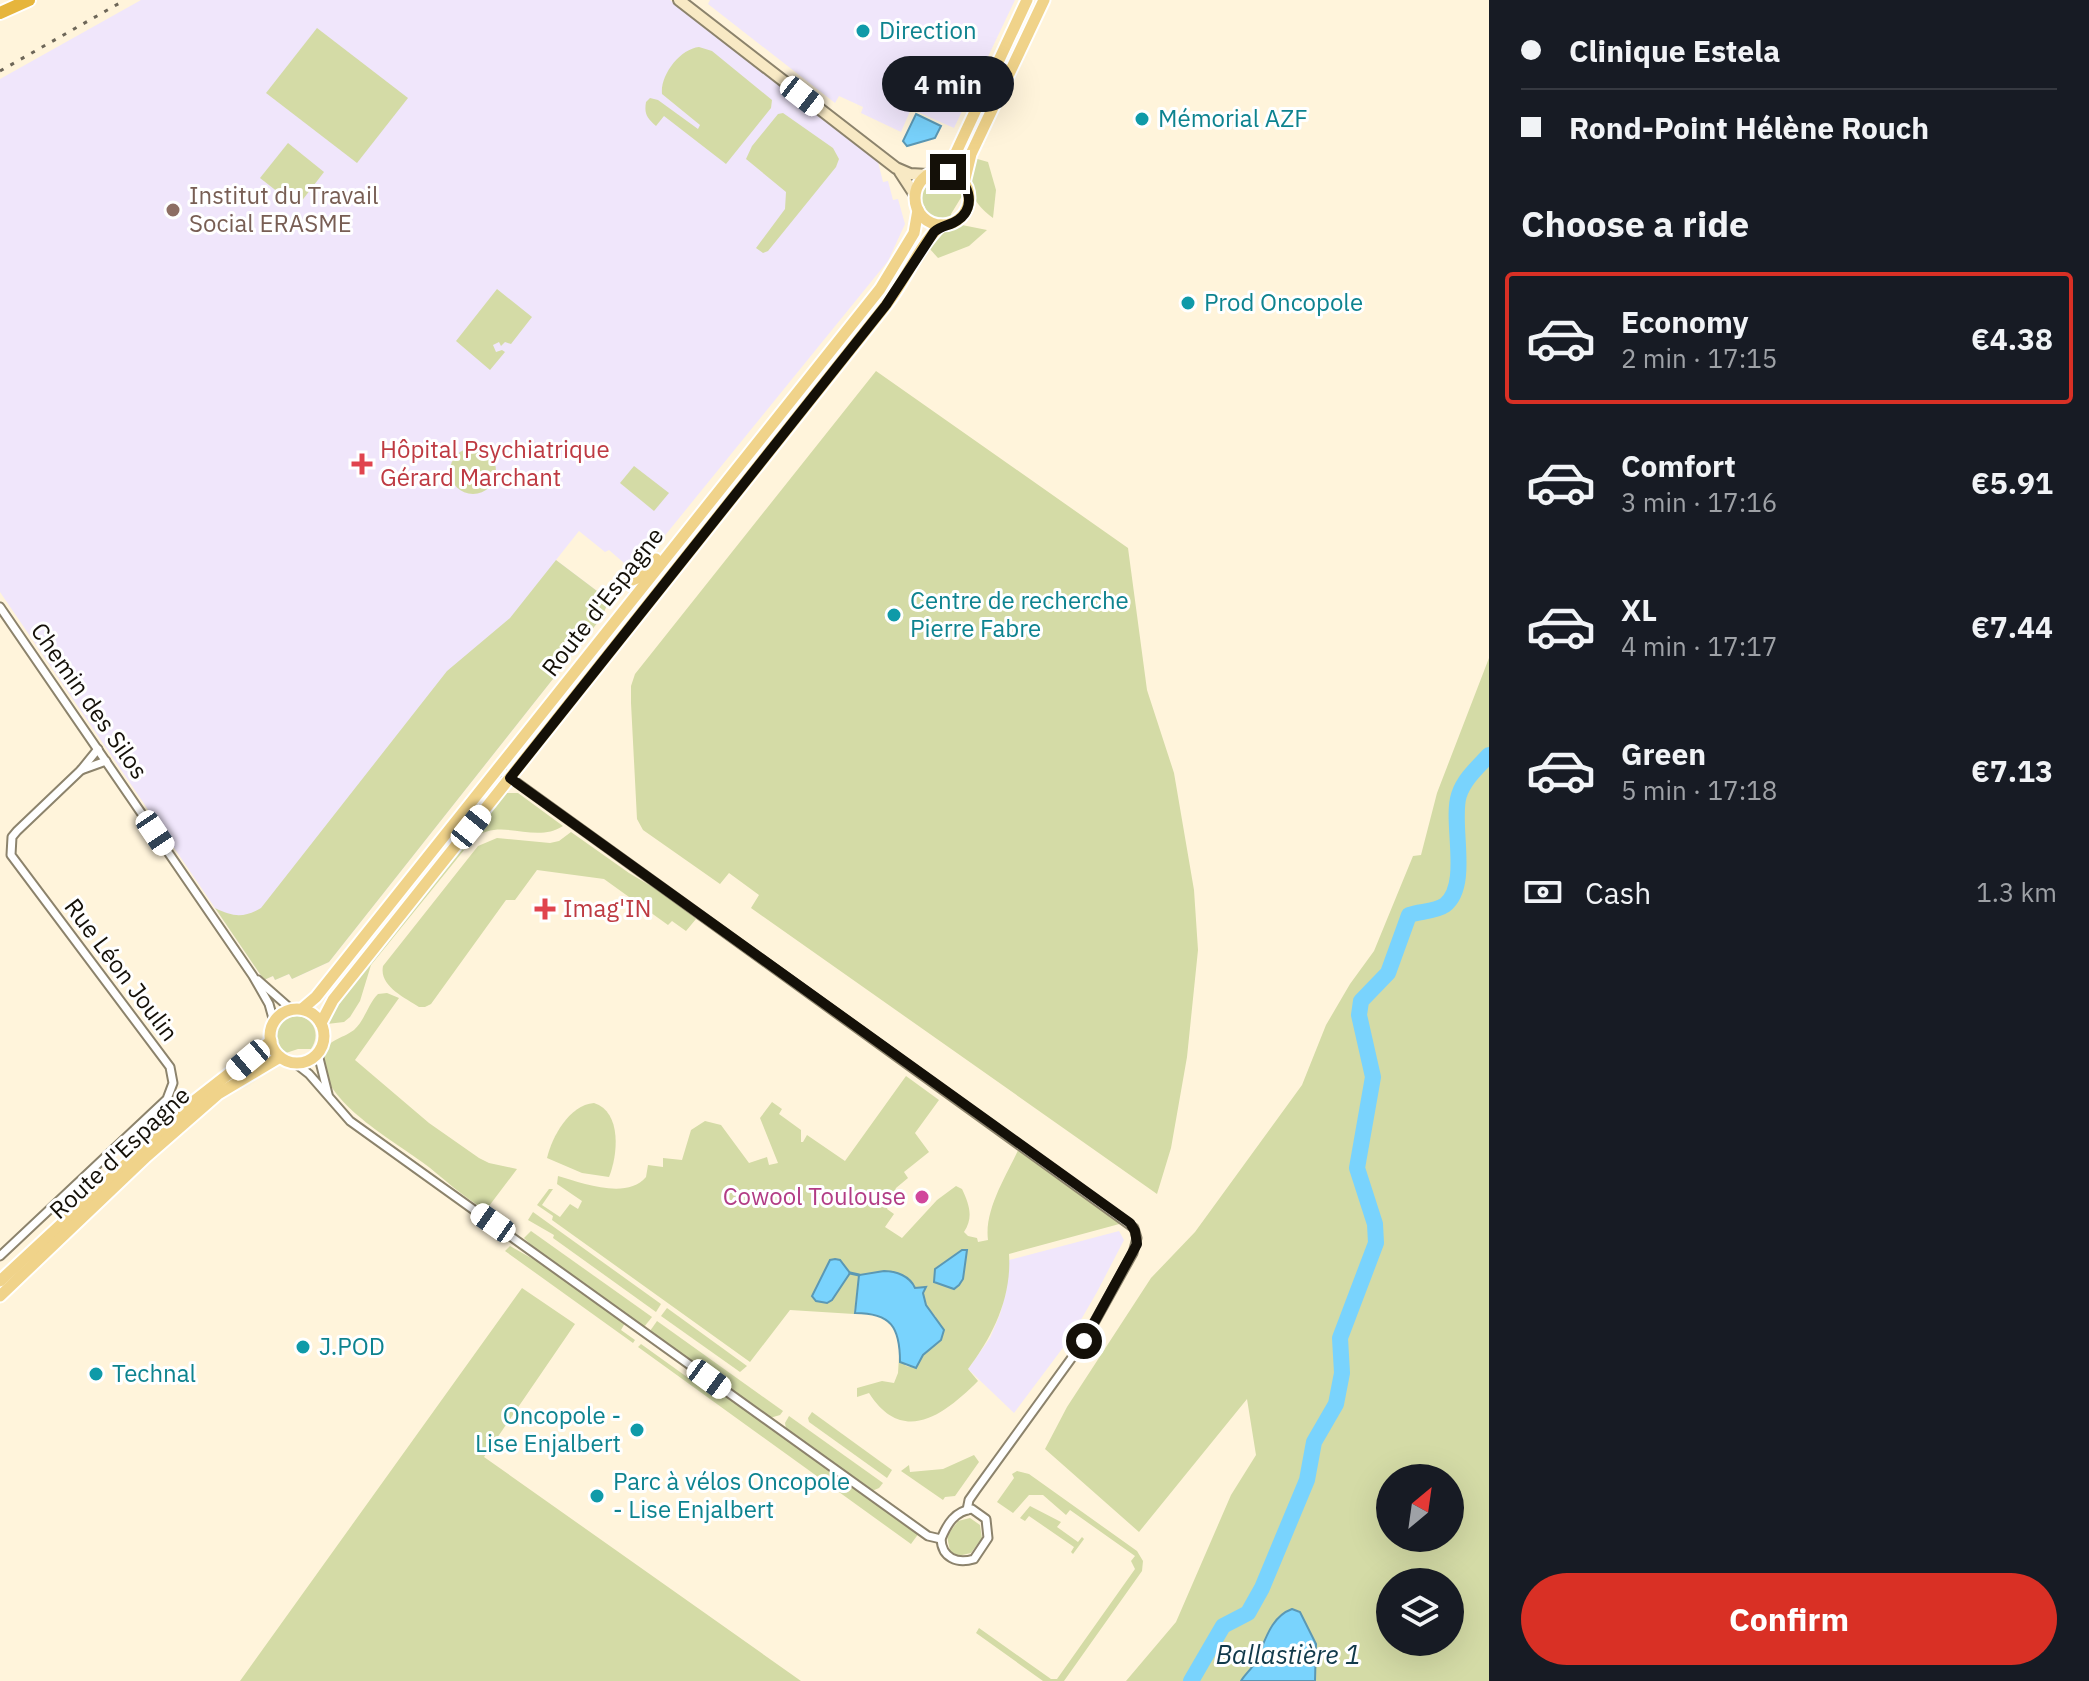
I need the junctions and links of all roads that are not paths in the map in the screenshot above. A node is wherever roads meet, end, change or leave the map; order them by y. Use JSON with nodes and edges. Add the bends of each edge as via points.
{"nodes":[{"id":1,"x":29,"y":0,"type":"edge"},
{"id":2,"x":679,"y":0,"type":"edge"},
{"id":3,"x":1027,"y":0,"type":"edge"},
{"id":4,"x":1044,"y":0,"type":"edge"},
{"id":5,"x":0,"y":13,"type":"edge"},
{"id":6,"x":896,"y":168,"type":"junction"},
{"id":7,"x":941,"y":171,"type":"junction"},
{"id":8,"x":928,"y":175,"type":"junction"},
{"id":9,"x":964,"y":183,"type":"junction"},
{"id":10,"x":915,"y":195,"type":"junction"},
{"id":11,"x":918,"y":210,"type":"junction"},
{"id":12,"x":941,"y":225,"type":"junction"},
{"id":13,"x":693,"y":522,"type":"junction"},
{"id":14,"x":625,"y":583,"type":"dead end"},
{"id":15,"x":0,"y":607,"type":"edge"},
{"id":16,"x":98,"y":749,"type":"junction"},
{"id":17,"x":106,"y":761,"type":"junction"},
{"id":18,"x":498,"y":769,"type":"junction"},
{"id":19,"x":81,"y":770,"type":"junction"},
{"id":20,"x":510,"y":778,"type":"junction"},
{"id":21,"x":253,"y":976,"type":"junction"},
{"id":22,"x":297,"y":1010,"type":"junction"},
{"id":23,"x":274,"y":1022,"type":"junction"},
{"id":24,"x":321,"y":1023,"type":"junction"},
{"id":25,"x":271,"y":1041,"type":"junction"},
{"id":26,"x":318,"y":1054,"type":"junction"},
{"id":27,"x":280,"y":1057,"type":"junction"},
{"id":28,"x":295,"y":1063,"type":"junction"},
{"id":29,"x":328,"y":1096,"type":"junction"},
{"id":30,"x":0,"y":1256,"type":"edge"},
{"id":31,"x":0,"y":1281,"type":"edge"},
{"id":32,"x":0,"y":1296,"type":"edge"},
{"id":33,"x":967,"y":1510,"type":"junction"},
{"id":34,"x":941,"y":1539,"type":"junction"}],
"edges":[{"from":1,"to":5,"type":"highway"},
{"from":2,"to":6,"type":"street"},
{"from":3,"to":7,"type":"main road","via":[[953,159]]},
{"from":4,"to":9,"type":"main road","via":[[971,154]]},
{"from":6,"to":8,"type":"street"},
{"from":6,"to":10,"type":"street"},
{"from":7,"to":8,"type":"main road"},
{"from":7,"to":9,"type":"main road"},
{"from":8,"to":10,"type":"main road"},
{"from":9,"to":12,"type":"main road","via":[[969,198],[964,214]]},
{"from":10,"to":11,"type":"main road"},
{"from":11,"to":12,"type":"main road"},
{"from":11,"to":13,"type":"main road","name":"Route d'Espagne","via":[[914,233],[880,289]]},
{"from":12,"to":20,"type":"main road","name":"Route d'Espagne","via":[[886,305]]},
{"from":13,"to":14,"type":"main road","via":[[640,577]]},
{"from":13,"to":18,"type":"main road","name":"Route d'Espagne"},
{"from":15,"to":16,"type":"street","name":"Chemin des Silos"},
{"from":16,"to":17,"type":"street","name":"Chemin des Silos"},
{"from":16,"to":19,"type":"street","name":"Rue Léon Joulin"},
{"from":17,"to":19,"type":"street","name":"Rue Léon Joulin"},
{"from":17,"to":21,"type":"street","name":"Chemin des Silos"},
{"from":18,"to":20,"type":"street"},
{"from":18,"to":22,"type":"main road","name":"Route d'Espagne","via":[[316,997]]},
{"from":19,"to":30,"type":"street","name":"Rue Léon Joulin","via":[[12,837],[11,855],[170,1067],[173,1083],[167,1099]]},
{"from":20,"to":24,"type":"main road","name":"Route d'Espagne","via":[[333,1000]]},
{"from":20,"to":33,"type":"street","via":[[1134,1228],[1133,1253],[1084,1341],[969,1500]]},
{"from":21,"to":22,"type":"street","name":"Chemin des Silos"},
{"from":21,"to":23,"type":"street","name":"Chemin des Silos"},
{"from":22,"to":23,"type":"main road"},
{"from":22,"to":24,"type":"main road"},
{"from":23,"to":25,"type":"main road"},
{"from":24,"to":26,"type":"main road","via":[[323,1044]]},
{"from":25,"to":27,"type":"main road"},
{"from":25,"to":31,"type":"main road","name":"Route d'Espagne","via":[[194,1101]]},
{"from":26,"to":28,"type":"main road"},
{"from":26,"to":29,"type":"street"},
{"from":27,"to":28,"type":"main road"},
{"from":27,"to":32,"type":"main road","name":"Route d'Espagne","via":[[218,1094]]},
{"from":28,"to":29,"type":"street"},
{"from":29,"to":34,"type":"street","via":[[373,1137],[928,1536]]},
{"from":33,"to":34,"type":"street","via":[[954,1517]]},
{"from":33,"to":34,"type":"street","via":[[979,1512],[989,1530],[976,1557],[953,1560]]}]}
